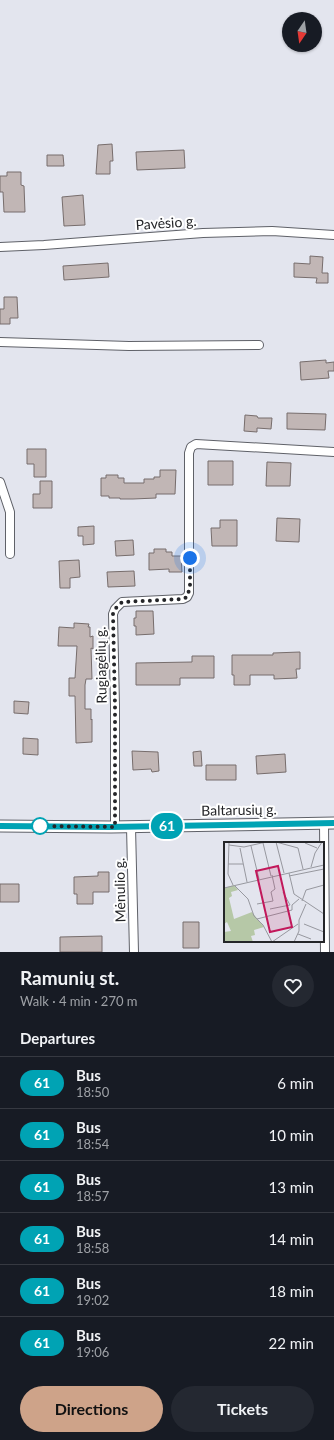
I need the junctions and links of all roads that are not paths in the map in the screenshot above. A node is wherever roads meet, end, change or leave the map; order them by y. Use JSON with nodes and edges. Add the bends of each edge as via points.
{"nodes":[{"id":1,"x":334,"y":235,"type":"edge"},
{"id":2,"x":0,"y":247,"type":"edge"},
{"id":3,"x":0,"y":342,"type":"edge"},
{"id":4,"x":259,"y":345,"type":"dead end"},
{"id":5,"x":334,"y":452,"type":"edge"},
{"id":6,"x":0,"y":482,"type":"edge"},
{"id":7,"x":10,"y":554,"type":"dead end"},
{"id":8,"x":329,"y":823,"type":"edge"},
{"id":9,"x":0,"y":826,"type":"edge"},
{"id":10,"x":115,"y":827,"type":"junction"},
{"id":11,"x":131,"y":827,"type":"junction"},
{"id":12,"x":134,"y":952,"type":"edge"},
{"id":13,"x":325,"y":952,"type":"edge"}],
"edges":[{"from":1,"to":2,"type":"street","name":"Pavėsio g.","via":[[272,231]]},
{"from":3,"to":4,"type":"street","via":[[128,346]]},
{"from":5,"to":10,"type":"street","name":"Rugiagėlių g.","via":[[196,444],[191,447],[190,592],[183,599],[122,602],[113,614]]},
{"from":6,"to":7,"type":"street","via":[[10,512]]},
{"from":8,"to":11,"type":"main road","name":"Baltarusių g."},
{"from":8,"to":13,"type":"street"},
{"from":9,"to":10,"type":"main road","name":"Baltarusių g."},
{"from":10,"to":11,"type":"main road","name":"Baltarusių g."},
{"from":11,"to":12,"type":"street","name":"Mėnulio g."}]}
